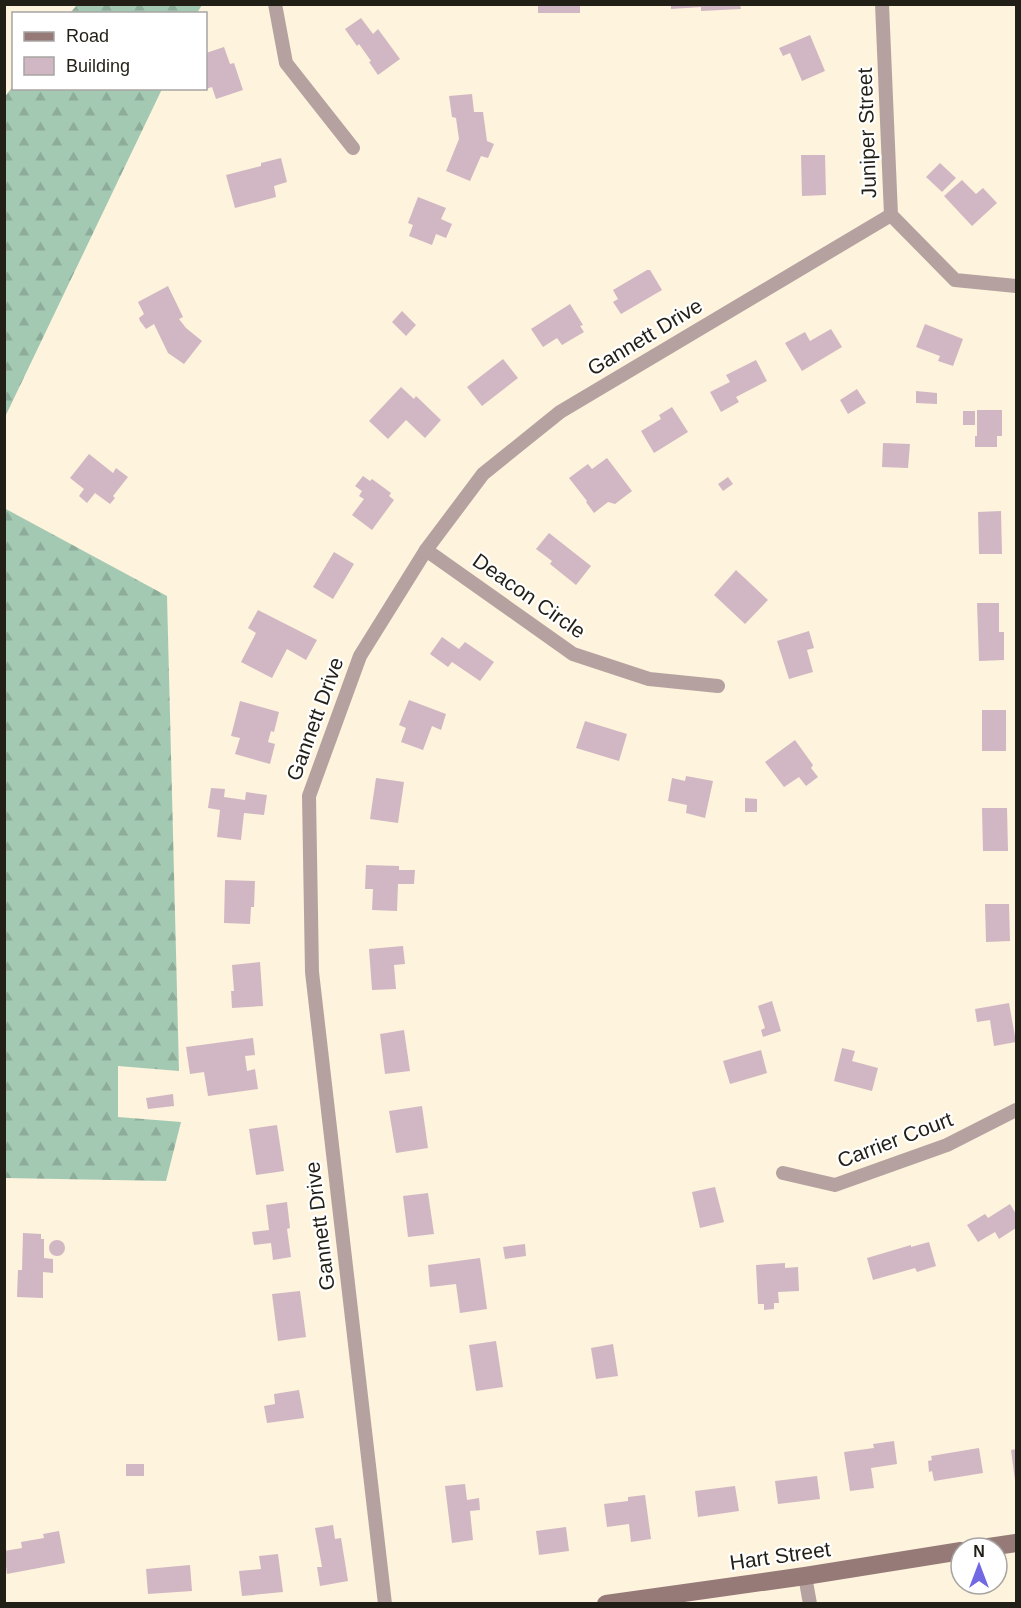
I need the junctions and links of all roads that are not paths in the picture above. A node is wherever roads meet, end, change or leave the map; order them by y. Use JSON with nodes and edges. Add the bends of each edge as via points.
{"nodes":[{"id":1,"x":275,"y":4,"type":"edge"},
{"id":2,"x":882,"y":4,"type":"edge"},
{"id":3,"x":353,"y":148,"type":"dead end"},
{"id":4,"x":891,"y":215,"type":"junction"},
{"id":5,"x":1017,"y":286,"type":"edge"},
{"id":6,"x":426,"y":550,"type":"junction"},
{"id":7,"x":718,"y":687,"type":"dead end"},
{"id":8,"x":1017,"y":1110,"type":"edge"},
{"id":9,"x":783,"y":1173,"type":"dead end"},
{"id":10,"x":949,"y":1553,"type":"edge"},
{"id":11,"x":806,"y":1576,"type":"junction"},
{"id":12,"x":385,"y":1604,"type":"edge"},
{"id":13,"x":606,"y":1604,"type":"edge"},
{"id":14,"x":810,"y":1604,"type":"edge"}],
"edges":[{"from":1,"to":3,"type":"street","via":[[286,63]]},
{"from":2,"to":4,"type":"street","name":"Juniper Street"},
{"from":4,"to":5,"type":"street","name":"Juniper Street","via":[[955,280]]},
{"from":4,"to":6,"type":"street","name":"Gannett Drive","via":[[560,412],[483,474]]},
{"from":6,"to":7,"type":"street","name":"Deacon Circle","via":[[573,654],[649,679]]},
{"from":6,"to":12,"type":"street","name":"Gannett Drive","via":[[360,656],[309,796],[312,972]]},
{"from":8,"to":9,"type":"street","name":"Carrier Court","via":[[947,1145],[835,1185]]},
{"from":10,"to":11,"type":"street","name":"Hart Street"},
{"from":11,"to":13,"type":"street","name":"Hart Street"},
{"from":11,"to":14,"type":"street"}]}
